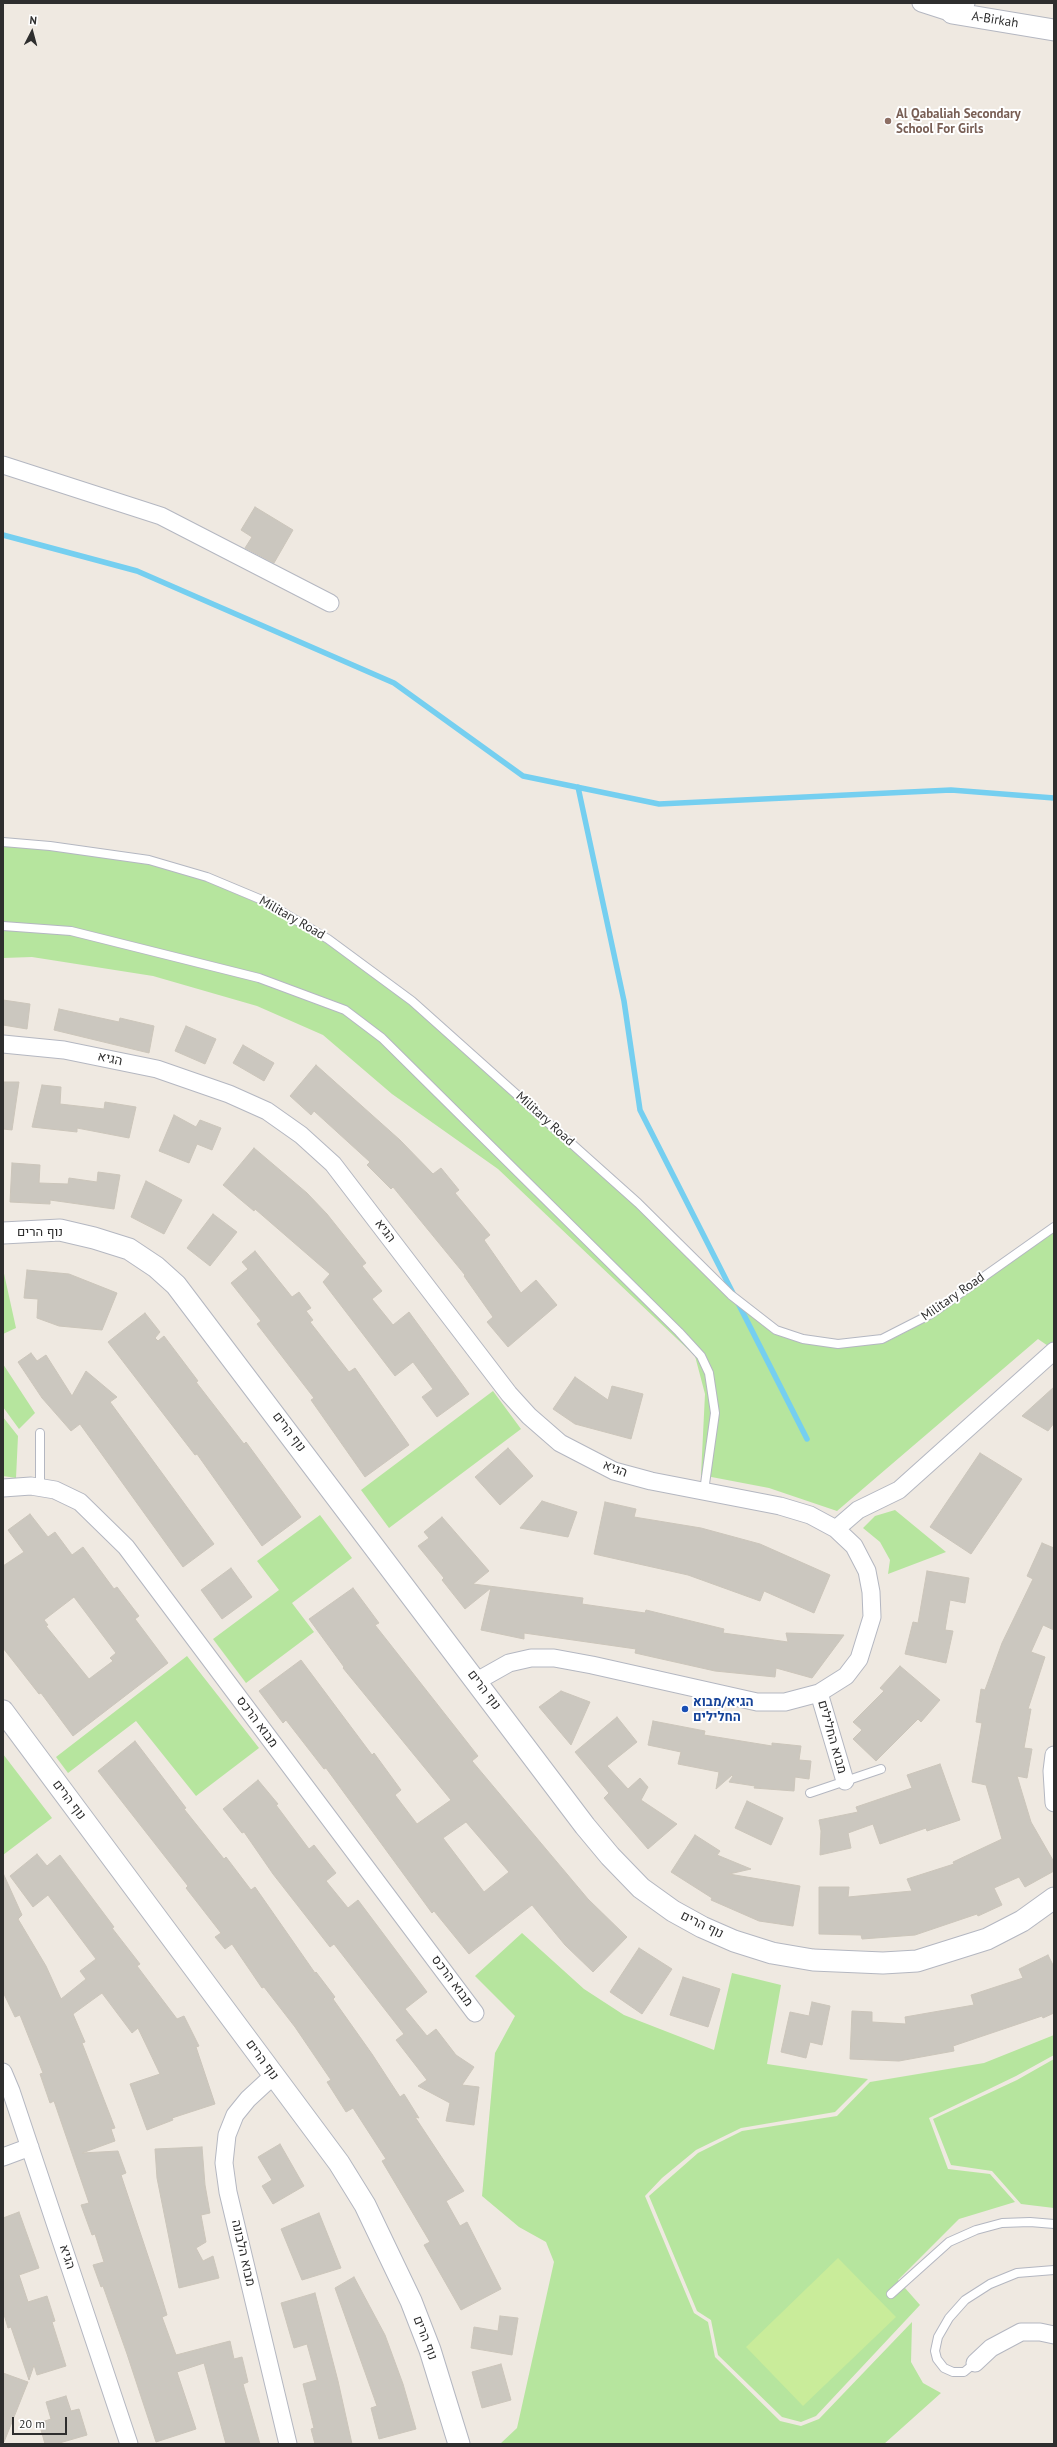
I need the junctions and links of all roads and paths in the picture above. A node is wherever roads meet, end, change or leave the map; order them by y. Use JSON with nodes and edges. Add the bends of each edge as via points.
{"nodes":[{"id":1,"x":921,"y":3,"type":"edge"},
{"id":2,"x":958,"y":8,"type":"edge"},
{"id":3,"x":1054,"y":30,"type":"edge"},
{"id":4,"x":3,"y":466,"type":"edge"},
{"id":5,"x":330,"y":603,"type":"dead end"},
{"id":6,"x":3,"y":842,"type":"edge"},
{"id":7,"x":3,"y":926,"type":"edge"},
{"id":8,"x":3,"y":1044,"type":"edge"},
{"id":9,"x":1054,"y":1227,"type":"edge"},
{"id":10,"x":3,"y":1233,"type":"edge"},
{"id":11,"x":1054,"y":1351,"type":"edge"},
{"id":12,"x":40,"y":1433,"type":"dead end"},
{"id":13,"x":3,"y":1488,"type":"edge"},
{"id":14,"x":40,"y":1488,"type":"junction"},
{"id":15,"x":704,"y":1492,"type":"junction"},
{"id":16,"x":836,"y":1529,"type":"junction"},
{"id":17,"x":477,"y":1681,"type":"junction"},
{"id":18,"x":819,"y":1693,"type":"junction"},
{"id":19,"x":3,"y":1711,"type":"edge"},
{"id":20,"x":1054,"y":1755,"type":"edge"},
{"id":21,"x":881,"y":1769,"type":"dead end"},
{"id":22,"x":844,"y":1781,"type":"junction"},
{"id":23,"x":810,"y":1793,"type":"dead end"},
{"id":24,"x":1054,"y":1803,"type":"edge"},
{"id":25,"x":1054,"y":1898,"type":"edge"},
{"id":26,"x":475,"y":2012,"type":"dead end"},
{"id":27,"x":3,"y":2072,"type":"edge"},
{"id":28,"x":274,"y":2075,"type":"junction"},
{"id":29,"x":30,"y":2147,"type":"junction"},
{"id":30,"x":3,"y":2157,"type":"edge"},
{"id":31,"x":1054,"y":2224,"type":"edge"},
{"id":32,"x":1054,"y":2270,"type":"edge"},
{"id":33,"x":891,"y":2294,"type":"dead end"},
{"id":34,"x":1054,"y":2335,"type":"edge"},
{"id":35,"x":976,"y":2364,"type":"joint"},
{"id":36,"x":129,"y":2444,"type":"edge"},
{"id":37,"x":288,"y":2444,"type":"edge"},
{"id":38,"x":459,"y":2444,"type":"edge"}],
"edges":[{"from":1,"to":2,"type":"street"},
{"from":2,"to":3,"type":"street","name":"A-Birkah"},
{"from":4,"to":5,"type":"street","via":[[161,516]]},
{"from":6,"to":9,"type":"lane","name":"Military Road","via":[[149,860],[207,877],[262,900],[328,939],[412,1001],[638,1203],[731,1295],[776,1330],[803,1339],[838,1344],[882,1339],[931,1314]]},
{"from":7,"to":15,"type":"lane","via":[[71,931],[259,978],[345,1010],[382,1038],[701,1356],[710,1373],[715,1413]]},
{"from":8,"to":15,"type":"street","name":"הגיא","via":[[64,1050],[157,1069],[229,1094],[267,1111],[301,1134],[333,1164],[484,1364],[529,1416],[560,1443],[614,1471]]},
{"from":10,"to":17,"type":"street","name":"נוף הרים","via":[[60,1230],[94,1238],[129,1250],[156,1267],[176,1285]]},
{"from":11,"to":16,"type":"street","via":[[899,1490],[858,1510]]},
{"from":12,"to":14,"type":"lane"},
{"from":13,"to":14,"type":"street","name":"מבוא הרכס"},
{"from":14,"to":26,"type":"street","name":"מבוא הרכס","via":[[55,1490],[80,1502],[126,1546]]},
{"from":15,"to":16,"type":"street","name":"הגיא","via":[[780,1506],[810,1515]]},
{"from":16,"to":18,"type":"street","name":"הגיא","via":[[854,1546],[867,1571],[872,1617],[859,1659],[846,1676]]},
{"from":17,"to":18,"type":"street","name":"הגיא","via":[[509,1663],[532,1658],[554,1658],[757,1702],[784,1702]]},
{"from":17,"to":25,"type":"street","name":"נוף הרים","via":[[585,1826],[641,1888],[678,1914],[734,1941],[772,1953],[813,1960],[850,1963],[917,1961],[987,1939],[1022,1921]]},
{"from":18,"to":22,"type":"street","name":"מבוא החלילים"},
{"from":19,"to":28,"type":"street","name":"נוף הרים"},
{"from":20,"to":24,"type":"street"},
{"from":21,"to":22,"type":"lane"},
{"from":22,"to":23,"type":"lane"},
{"from":27,"to":29,"type":"street","name":"הגיא"},
{"from":28,"to":37,"type":"street","name":"מבוא הלבונה","via":[[235,2115],[227,2135],[224,2163],[228,2192]]},
{"from":28,"to":38,"type":"street","name":"נוף הרים","via":[[339,2163],[365,2205],[388,2251],[430,2350]]},
{"from":29,"to":30,"type":"street"},
{"from":29,"to":36,"type":"street","name":"הגיא"},
{"from":31,"to":33,"type":"lane","via":[[1002,2223],[976,2230],[949,2242]]},
{"from":32,"to":35,"type":"lane","via":[[1017,2273],[990,2284],[965,2300],[950,2318],[938,2337],[935,2351],[937,2359],[944,2368],[953,2372],[964,2372]]},
{"from":34,"to":35,"type":"street","via":[[1021,2332],[991,2348]]}]}
